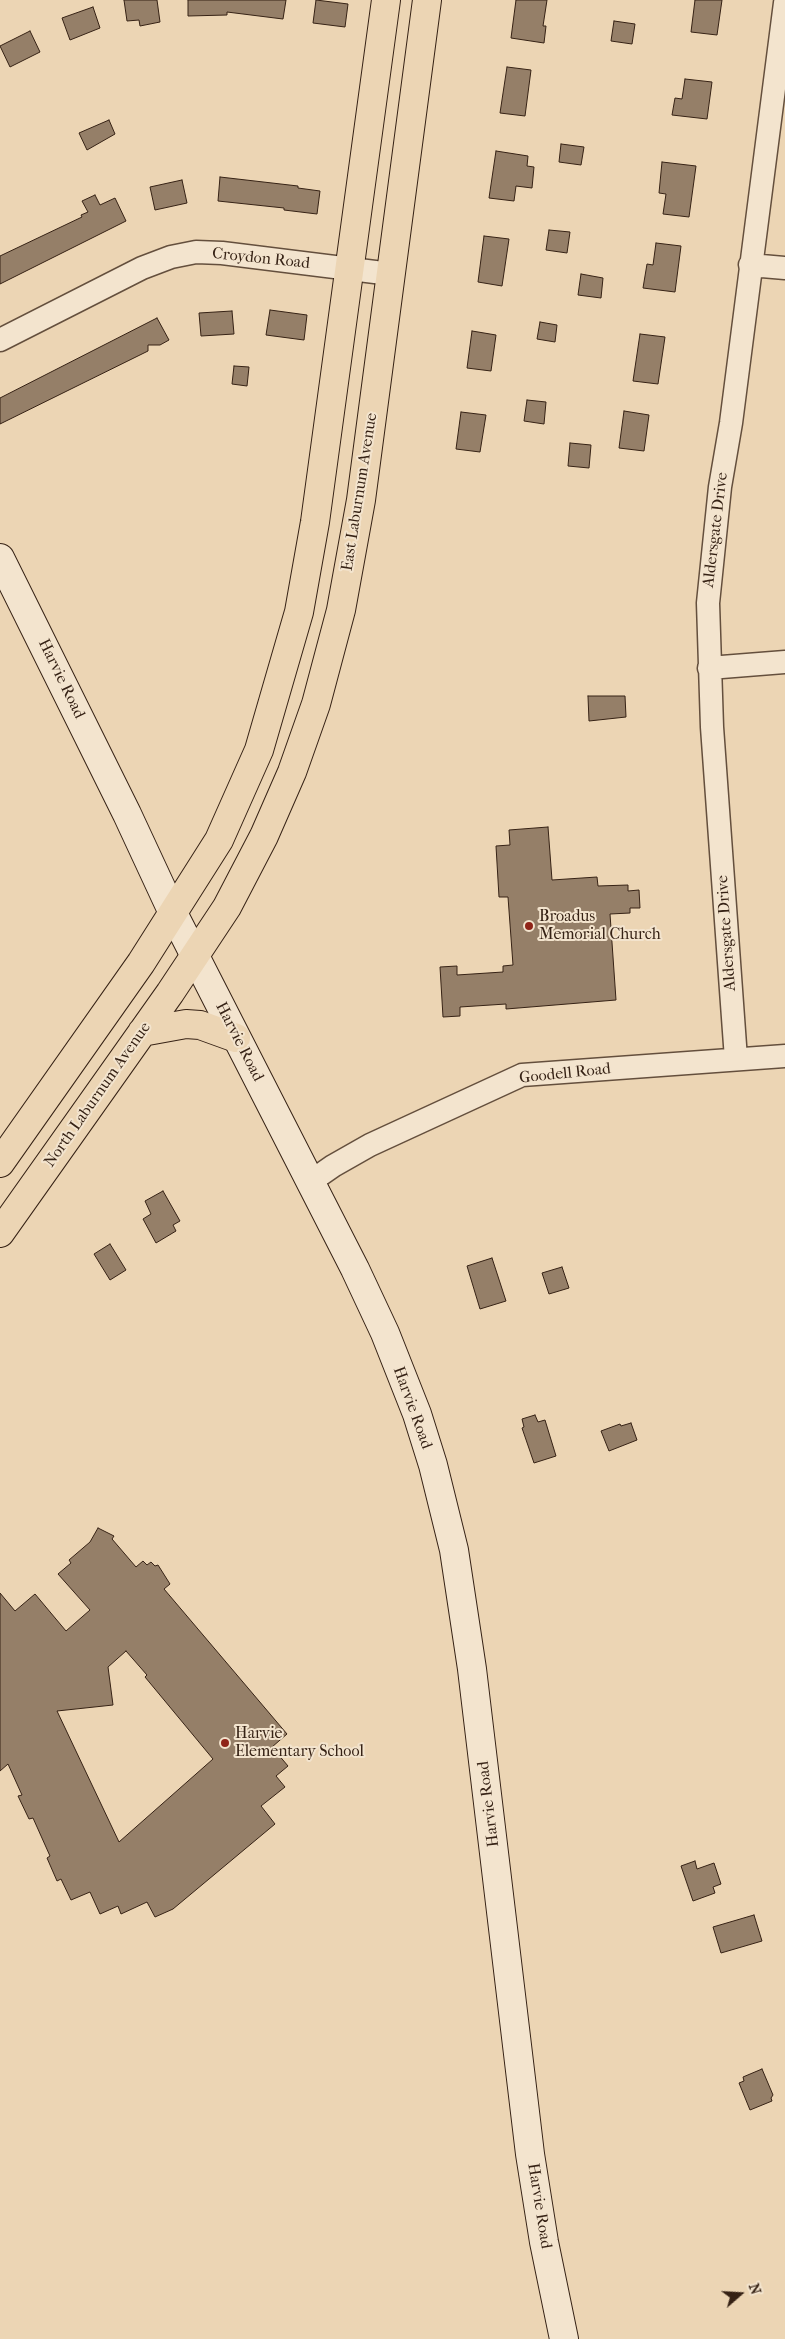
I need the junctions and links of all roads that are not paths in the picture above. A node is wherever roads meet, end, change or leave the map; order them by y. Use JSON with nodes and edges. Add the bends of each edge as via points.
{"nodes":[{"id":1,"x":386,"y":0,"type":"edge"},
{"id":2,"x":427,"y":0,"type":"edge"},
{"id":3,"x":785,"y":3,"type":"edge"},
{"id":4,"x":750,"y":264,"type":"junction"},
{"id":5,"x":785,"y":268,"type":"edge"},
{"id":6,"x":349,"y":269,"type":"junction"},
{"id":7,"x":391,"y":274,"type":"junction"},
{"id":8,"x":0,"y":340,"type":"edge"},
{"id":9,"x":0,"y":558,"type":"edge"},
{"id":10,"x":785,"y":662,"type":"edge"},
{"id":11,"x":709,"y":668,"type":"junction"},
{"id":12,"x":173,"y":913,"type":"junction"},
{"id":13,"x":195,"y":955,"type":"junction"},
{"id":14,"x":142,"y":1032,"type":"junction"},
{"id":15,"x":236,"y":1038,"type":"junction"},
{"id":16,"x":785,"y":1056,"type":"edge"},
{"id":17,"x":736,"y":1059,"type":"junction"},
{"id":18,"x":0,"y":1163,"type":"edge"},
{"id":19,"x":310,"y":1182,"type":"junction"},
{"id":20,"x":0,"y":1234,"type":"edge"},
{"id":21,"x":564,"y":2339,"type":"edge"}],
"edges":[{"from":1,"to":6,"type":"main road"},
{"from":2,"to":7,"type":"main road","name":"East Laburnum Avenue"},
{"from":3,"to":4,"type":"street","name":"Aldersgate Drive"},
{"from":4,"to":5,"type":"street"},
{"from":4,"to":11,"type":"street","name":"Aldersgate Drive","via":[[711,565]]},
{"from":6,"to":7,"type":"street","name":"Croydon Road"},
{"from":6,"to":8,"type":"street","name":"Croydon Road","via":[[222,253],[196,252],[171,257],[142,268]]},
{"from":6,"to":12,"type":"main road","via":[[315,522],[299,612],[279,686],[259,750],[219,840]]},
{"from":7,"to":13,"type":"main road","name":"East Laburnum Avenue","via":[[361,500],[328,662],[292,772],[264,836],[226,907]]},
{"from":9,"to":12,"type":"street","name":"Harvie Road"},
{"from":10,"to":11,"type":"street"},
{"from":11,"to":17,"type":"street","name":"Aldersgate Drive"},
{"from":12,"to":13,"type":"street","name":"Harvie Road"},
{"from":12,"to":18,"type":"main road"},
{"from":13,"to":14,"type":"main road","name":"North Laburnum Avenue"},
{"from":13,"to":15,"type":"street","name":"Harvie Road"},
{"from":14,"to":15,"type":"main road","via":[[186,1024],[200,1025]]},
{"from":14,"to":20,"type":"main road","name":"North Laburnum Avenue"},
{"from":15,"to":19,"type":"street","name":"Harvie Road"},
{"from":16,"to":17,"type":"street","name":"Goodell Road"},
{"from":17,"to":19,"type":"street","name":"Goodell Road","via":[[522,1075],[370,1145]]},
{"from":19,"to":21,"type":"street","name":"Harvie Road","via":[[385,1333],[417,1414],[454,1550],[474,1678],[530,2154]]}]}
